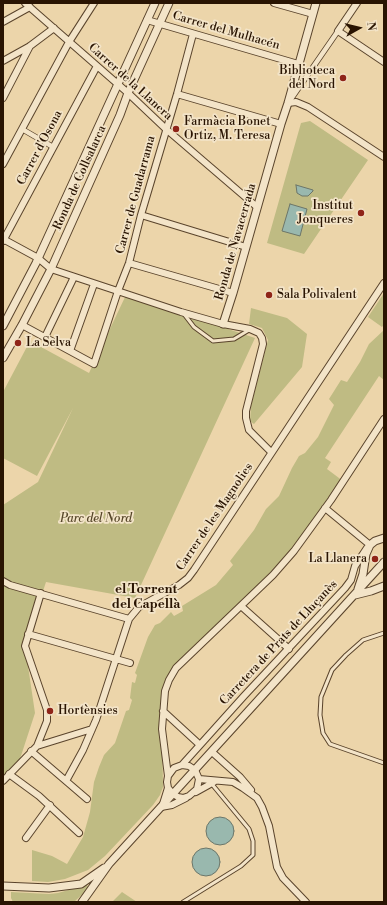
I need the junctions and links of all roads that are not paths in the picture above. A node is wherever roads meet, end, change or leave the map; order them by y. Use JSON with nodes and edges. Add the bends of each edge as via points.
{"nodes":[{"id":1,"x":94,"y":3,"type":"edge"},
{"id":2,"x":155,"y":3,"type":"edge"},
{"id":3,"x":170,"y":3,"type":"edge"},
{"id":4,"x":274,"y":3,"type":"edge"},
{"id":5,"x":316,"y":3,"type":"edge"},
{"id":6,"x":357,"y":3,"type":"edge"},
{"id":7,"x":28,"y":5,"type":"edge"},
{"id":8,"x":313,"y":14,"type":"junction"},
{"id":9,"x":147,"y":20,"type":"junction"},
{"id":10,"x":3,"y":22,"type":"edge"},
{"id":11,"x":160,"y":24,"type":"junction"},
{"id":12,"x":54,"y":28,"type":"junction"},
{"id":13,"x":338,"y":31,"type":"junction"},
{"id":14,"x":193,"y":34,"type":"junction"},
{"id":15,"x":69,"y":42,"type":"junction"},
{"id":16,"x":30,"y":46,"type":"junction"},
{"id":17,"x":3,"y":61,"type":"edge"},
{"id":18,"x":384,"y":62,"type":"edge"},
{"id":19,"x":298,"y":64,"type":"junction"},
{"id":20,"x":97,"y":66,"type":"junction"},
{"id":21,"x":118,"y":85,"type":"junction"},
{"id":22,"x":128,"y":93,"type":"junction"},
{"id":23,"x":176,"y":94,"type":"junction"},
{"id":24,"x":3,"y":98,"type":"edge"},
{"id":25,"x":288,"y":103,"type":"junction"},
{"id":26,"x":281,"y":124,"type":"junction"},
{"id":27,"x":22,"y":129,"type":"junction"},
{"id":28,"x":166,"y":129,"type":"junction"},
{"id":29,"x":53,"y":147,"type":"junction"},
{"id":30,"x":384,"y":157,"type":"edge"},
{"id":31,"x":3,"y":164,"type":"edge"},
{"id":32,"x":257,"y":207,"type":"junction"},
{"id":33,"x":141,"y":215,"type":"junction"},
{"id":34,"x":3,"y":240,"type":"edge"},
{"id":35,"x":246,"y":247,"type":"junction"},
{"id":36,"x":38,"y":258,"type":"junction"},
{"id":37,"x":129,"y":262,"type":"junction"},
{"id":38,"x":51,"y":269,"type":"junction"},
{"id":39,"x":74,"y":277,"type":"junction"},
{"id":40,"x":384,"y":283,"type":"edge"},
{"id":41,"x":94,"y":284,"type":"junction"},
{"id":42,"x":118,"y":291,"type":"junction"},
{"id":43,"x":233,"y":294,"type":"junction"},
{"id":44,"x":181,"y":312,"type":"junction"},
{"id":45,"x":223,"y":324,"type":"junction"},
{"id":46,"x":22,"y":325,"type":"junction"},
{"id":47,"x":3,"y":326,"type":"edge"},
{"id":48,"x":250,"y":329,"type":"junction"},
{"id":49,"x":45,"y":337,"type":"junction"},
{"id":50,"x":70,"y":351,"type":"junction"},
{"id":51,"x":3,"y":358,"type":"edge"},
{"id":52,"x":384,"y":419,"type":"edge"},
{"id":53,"x":272,"y":452,"type":"junction"},
{"id":54,"x":325,"y":508,"type":"junction"},
{"id":55,"x":384,"y":538,"type":"edge"},
{"id":56,"x":370,"y":545,"type":"junction"},
{"id":57,"x":384,"y":562,"type":"edge"},
{"id":58,"x":3,"y":582,"type":"edge"},
{"id":59,"x":384,"y":586,"type":"edge"},
{"id":60,"x":40,"y":593,"type":"junction"},
{"id":61,"x":354,"y":595,"type":"junction"},
{"id":62,"x":241,"y":606,"type":"junction"},
{"id":63,"x":129,"y":620,"type":"junction"},
{"id":64,"x":384,"y":633,"type":"edge"},
{"id":65,"x":28,"y":634,"type":"junction"},
{"id":66,"x":289,"y":649,"type":"junction"},
{"id":67,"x":116,"y":658,"type":"junction"},
{"id":68,"x":130,"y":663,"type":"dead end"},
{"id":69,"x":163,"y":711,"type":"junction"},
{"id":70,"x":92,"y":729,"type":"junction"},
{"id":71,"x":200,"y":745,"type":"junction"},
{"id":72,"x":36,"y":746,"type":"junction"},
{"id":73,"x":31,"y":751,"type":"junction"},
{"id":74,"x":212,"y":752,"type":"junction"},
{"id":75,"x":384,"y":763,"type":"edge"},
{"id":76,"x":182,"y":765,"type":"junction"},
{"id":77,"x":195,"y":770,"type":"junction"},
{"id":78,"x":9,"y":774,"type":"junction"},
{"id":79,"x":168,"y":776,"type":"junction"},
{"id":80,"x":199,"y":779,"type":"junction"},
{"id":81,"x":220,"y":780,"type":"junction"},
{"id":82,"x":3,"y":781,"type":"edge"},
{"id":83,"x":66,"y":781,"type":"junction"},
{"id":84,"x":211,"y":783,"type":"junction"},
{"id":85,"x":171,"y":791,"type":"junction"},
{"id":86,"x":191,"y":796,"type":"junction"},
{"id":87,"x":257,"y":798,"type":"junction"},
{"id":88,"x":87,"y":799,"type":"dead end"},
{"id":89,"x":50,"y":805,"type":"junction"},
{"id":90,"x":161,"y":807,"type":"junction"},
{"id":91,"x":79,"y":833,"type":"dead end"},
{"id":92,"x":26,"y":838,"type":"dead end"},
{"id":93,"x":109,"y":864,"type":"junction"},
{"id":94,"x":3,"y":886,"type":"edge"},
{"id":95,"x":82,"y":902,"type":"edge"},
{"id":96,"x":183,"y":902,"type":"edge"},
{"id":97,"x":306,"y":902,"type":"edge"}],
"edges":[{"from":1,"to":15,"type":"street"},
{"from":2,"to":9,"type":"street","name":"Ronda de Collsalarca"},
{"from":3,"to":11,"type":"street","name":"Ronda de Collsalarca"},
{"from":4,"to":8,"type":"street"},
{"from":5,"to":8,"type":"street","name":"Ronda de Navacerrada"},
{"from":6,"to":13,"type":"street"},
{"from":7,"to":10,"type":"street"},
{"from":7,"to":12,"type":"street","name":"Carrer de la Llanera"},
{"from":8,"to":19,"type":"street","name":"Ronda de Navacerrada"},
{"from":9,"to":11,"type":"street","name":"Carrer del Mulhacén"},
{"from":9,"to":21,"type":"street","name":"Ronda de Collsalarca"},
{"from":11,"to":14,"type":"street","name":"Carrer del Mulhacén"},
{"from":11,"to":22,"type":"street","name":"Ronda de Collsalarca"},
{"from":12,"to":15,"type":"street","name":"Carrer de la Llanera"},
{"from":12,"to":16,"type":"street"},
{"from":13,"to":18,"type":"street"},
{"from":13,"to":25,"type":"street"},
{"from":14,"to":19,"type":"street","name":"Carrer del Mulhacén"},
{"from":14,"to":23,"type":"street","name":"Carrer de Guadarrama"},
{"from":15,"to":20,"type":"street","name":"Carrer de la Llanera"},
{"from":15,"to":27,"type":"street"},
{"from":16,"to":17,"type":"street"},
{"from":16,"to":24,"type":"street"},
{"from":19,"to":25,"type":"street","name":"Ronda de Navacerrada"},
{"from":20,"to":21,"type":"street","name":"Carrer de la Llanera"},
{"from":20,"to":29,"type":"street","name":"Carrer d'Osona"},
{"from":21,"to":22,"type":"street","name":"Carrer de la Llanera"},
{"from":21,"to":36,"type":"street","name":"Ronda de Collsalarca"},
{"from":22,"to":28,"type":"street","name":"Carrer de la Llanera"},
{"from":22,"to":38,"type":"street","name":"Ronda de Collsalarca"},
{"from":23,"to":26,"type":"street"},
{"from":23,"to":28,"type":"street","name":"Carrer de Guadarrama"},
{"from":25,"to":26,"type":"street","name":"Ronda de Navacerrada"},
{"from":25,"to":30,"type":"street","via":[[296,102],[308,107]]},
{"from":26,"to":32,"type":"street","name":"Ronda de Navacerrada"},
{"from":27,"to":29,"type":"street"},
{"from":27,"to":31,"type":"street"},
{"from":28,"to":32,"type":"street","name":"Carrer de la Llanera"},
{"from":28,"to":33,"type":"street","name":"Carrer de Guadarrama"},
{"from":29,"to":34,"type":"street","name":"Carrer d'Osona"},
{"from":32,"to":35,"type":"street","name":"Ronda de Navacerrada"},
{"from":33,"to":35,"type":"street"},
{"from":33,"to":37,"type":"street","name":"Carrer de Guadarrama"},
{"from":34,"to":36,"type":"street"},
{"from":35,"to":43,"type":"street","name":"Ronda de Navacerrada"},
{"from":36,"to":38,"type":"street"},
{"from":36,"to":47,"type":"street","name":"Ronda de Collsalarca"},
{"from":37,"to":42,"type":"street","name":"Carrer de Guadarrama"},
{"from":37,"to":43,"type":"street"},
{"from":38,"to":39,"type":"street"},
{"from":38,"to":46,"type":"street","name":"Ronda de Collsalarca"},
{"from":39,"to":41,"type":"street"},
{"from":39,"to":49,"type":"street"},
{"from":40,"to":53,"type":"street","name":"Carrer de les Magnolies"},
{"from":41,"to":42,"type":"street"},
{"from":41,"to":50,"type":"street"},
{"from":42,"to":44,"type":"street"},
{"from":42,"to":50,"type":"street","name":"Carrer de Guadarrama","via":[[94,364]]},
{"from":43,"to":45,"type":"street","name":"Ronda de Navacerrada"},
{"from":44,"to":45,"type":"street"},
{"from":44,"to":48,"type":"lane","via":[[194,327],[214,341],[234,339]]},
{"from":45,"to":48,"type":"street"},
{"from":46,"to":49,"type":"street"},
{"from":46,"to":51,"type":"street","name":"Ronda de Collsalarca"},
{"from":48,"to":53,"type":"street","via":[[260,333],[263,344],[246,411],[246,423],[255,437]]},
{"from":49,"to":50,"type":"street"},
{"from":52,"to":54,"type":"street"},
{"from":53,"to":63,"type":"street","name":"Carrer de les Magnolies","via":[[188,578],[139,607]]},
{"from":54,"to":56,"type":"street"},
{"from":54,"to":62,"type":"street","via":[[294,551]]},
{"from":55,"to":56,"type":"street"},
{"from":56,"to":61,"type":"street","via":[[361,582]]},
{"from":56,"to":66,"type":"street","name":"Carretera de Prats de Lluçanès","via":[[355,566],[351,580],[345,588]]},
{"from":57,"to":61,"type":"street","name":"Carretera de Prats de Lluçanès"},
{"from":58,"to":60,"type":"street"},
{"from":59,"to":61,"type":"street"},
{"from":60,"to":63,"type":"street"},
{"from":60,"to":65,"type":"street"},
{"from":61,"to":74,"type":"street","name":"Carretera de Prats de Lluçanès"},
{"from":62,"to":66,"type":"street"},
{"from":62,"to":69,"type":"street","via":[[176,668],[165,691]]},
{"from":63,"to":67,"type":"street","name":"Carrer de les Magnolies"},
{"from":64,"to":75,"type":"lane","via":[[363,640],[332,670],[320,697],[320,715],[323,733],[330,744]]},
{"from":65,"to":67,"type":"street"},
{"from":65,"to":72,"type":"street","via":[[26,652],[47,710],[47,721]]},
{"from":66,"to":71,"type":"street","name":"Carretera de Prats de Lluçanès"},
{"from":67,"to":68,"type":"street"},
{"from":67,"to":70,"type":"street","name":"Carrer de les Magnolies"},
{"from":69,"to":71,"type":"street"},
{"from":69,"to":79,"type":"street","via":[[162,729]]},
{"from":70,"to":72,"type":"street"},
{"from":70,"to":83,"type":"street","name":"Carrer de les Magnolies"},
{"from":71,"to":76,"type":"street","name":"Carretera de Prats de Lluçanès"},
{"from":72,"to":73,"type":"street"},
{"from":73,"to":78,"type":"street"},
{"from":73,"to":83,"type":"street"},
{"from":74,"to":77,"type":"street","name":"Carretera de Prats de Lluçanès"},
{"from":74,"to":87,"type":"street","via":[[240,777]]},
{"from":76,"to":77,"type":"street"},
{"from":76,"to":79,"type":"street","name":"Carretera de Prats de Lluçanès","via":[[174,768]]},
{"from":77,"to":80,"type":"street"},
{"from":77,"to":85,"type":"street","name":"Carretera de Prats de Lluçanès"},
{"from":78,"to":82,"type":"street"},
{"from":78,"to":89,"type":"street"},
{"from":79,"to":85,"type":"street","via":[[167,782]]},
{"from":80,"to":81,"type":"street"},
{"from":80,"to":86,"type":"street","via":[[197,789]]},
{"from":81,"to":84,"type":"street"},
{"from":81,"to":87,"type":"street","via":[[233,782]]},
{"from":83,"to":88,"type":"street"},
{"from":84,"to":86,"type":"street"},
{"from":84,"to":96,"type":"lane","via":[[249,829],[253,841],[253,855],[241,866]]},
{"from":85,"to":86,"type":"street","via":[[183,798]]},
{"from":85,"to":90,"type":"street","name":"Carretera de Prats de Lluçanès"},
{"from":86,"to":90,"type":"street"},
{"from":87,"to":97,"type":"street","via":[[269,826],[277,867],[283,878]]},
{"from":89,"to":91,"type":"street"},
{"from":89,"to":92,"type":"street"},
{"from":90,"to":93,"type":"street","name":"Carretera de Prats de Lluçanès"},
{"from":93,"to":94,"type":"street","name":"Carretera de Prats de Lluçanès","via":[[81,884],[49,888]]},
{"from":93,"to":95,"type":"street","name":"Carretera de Prats de Lluçanès"}]}
